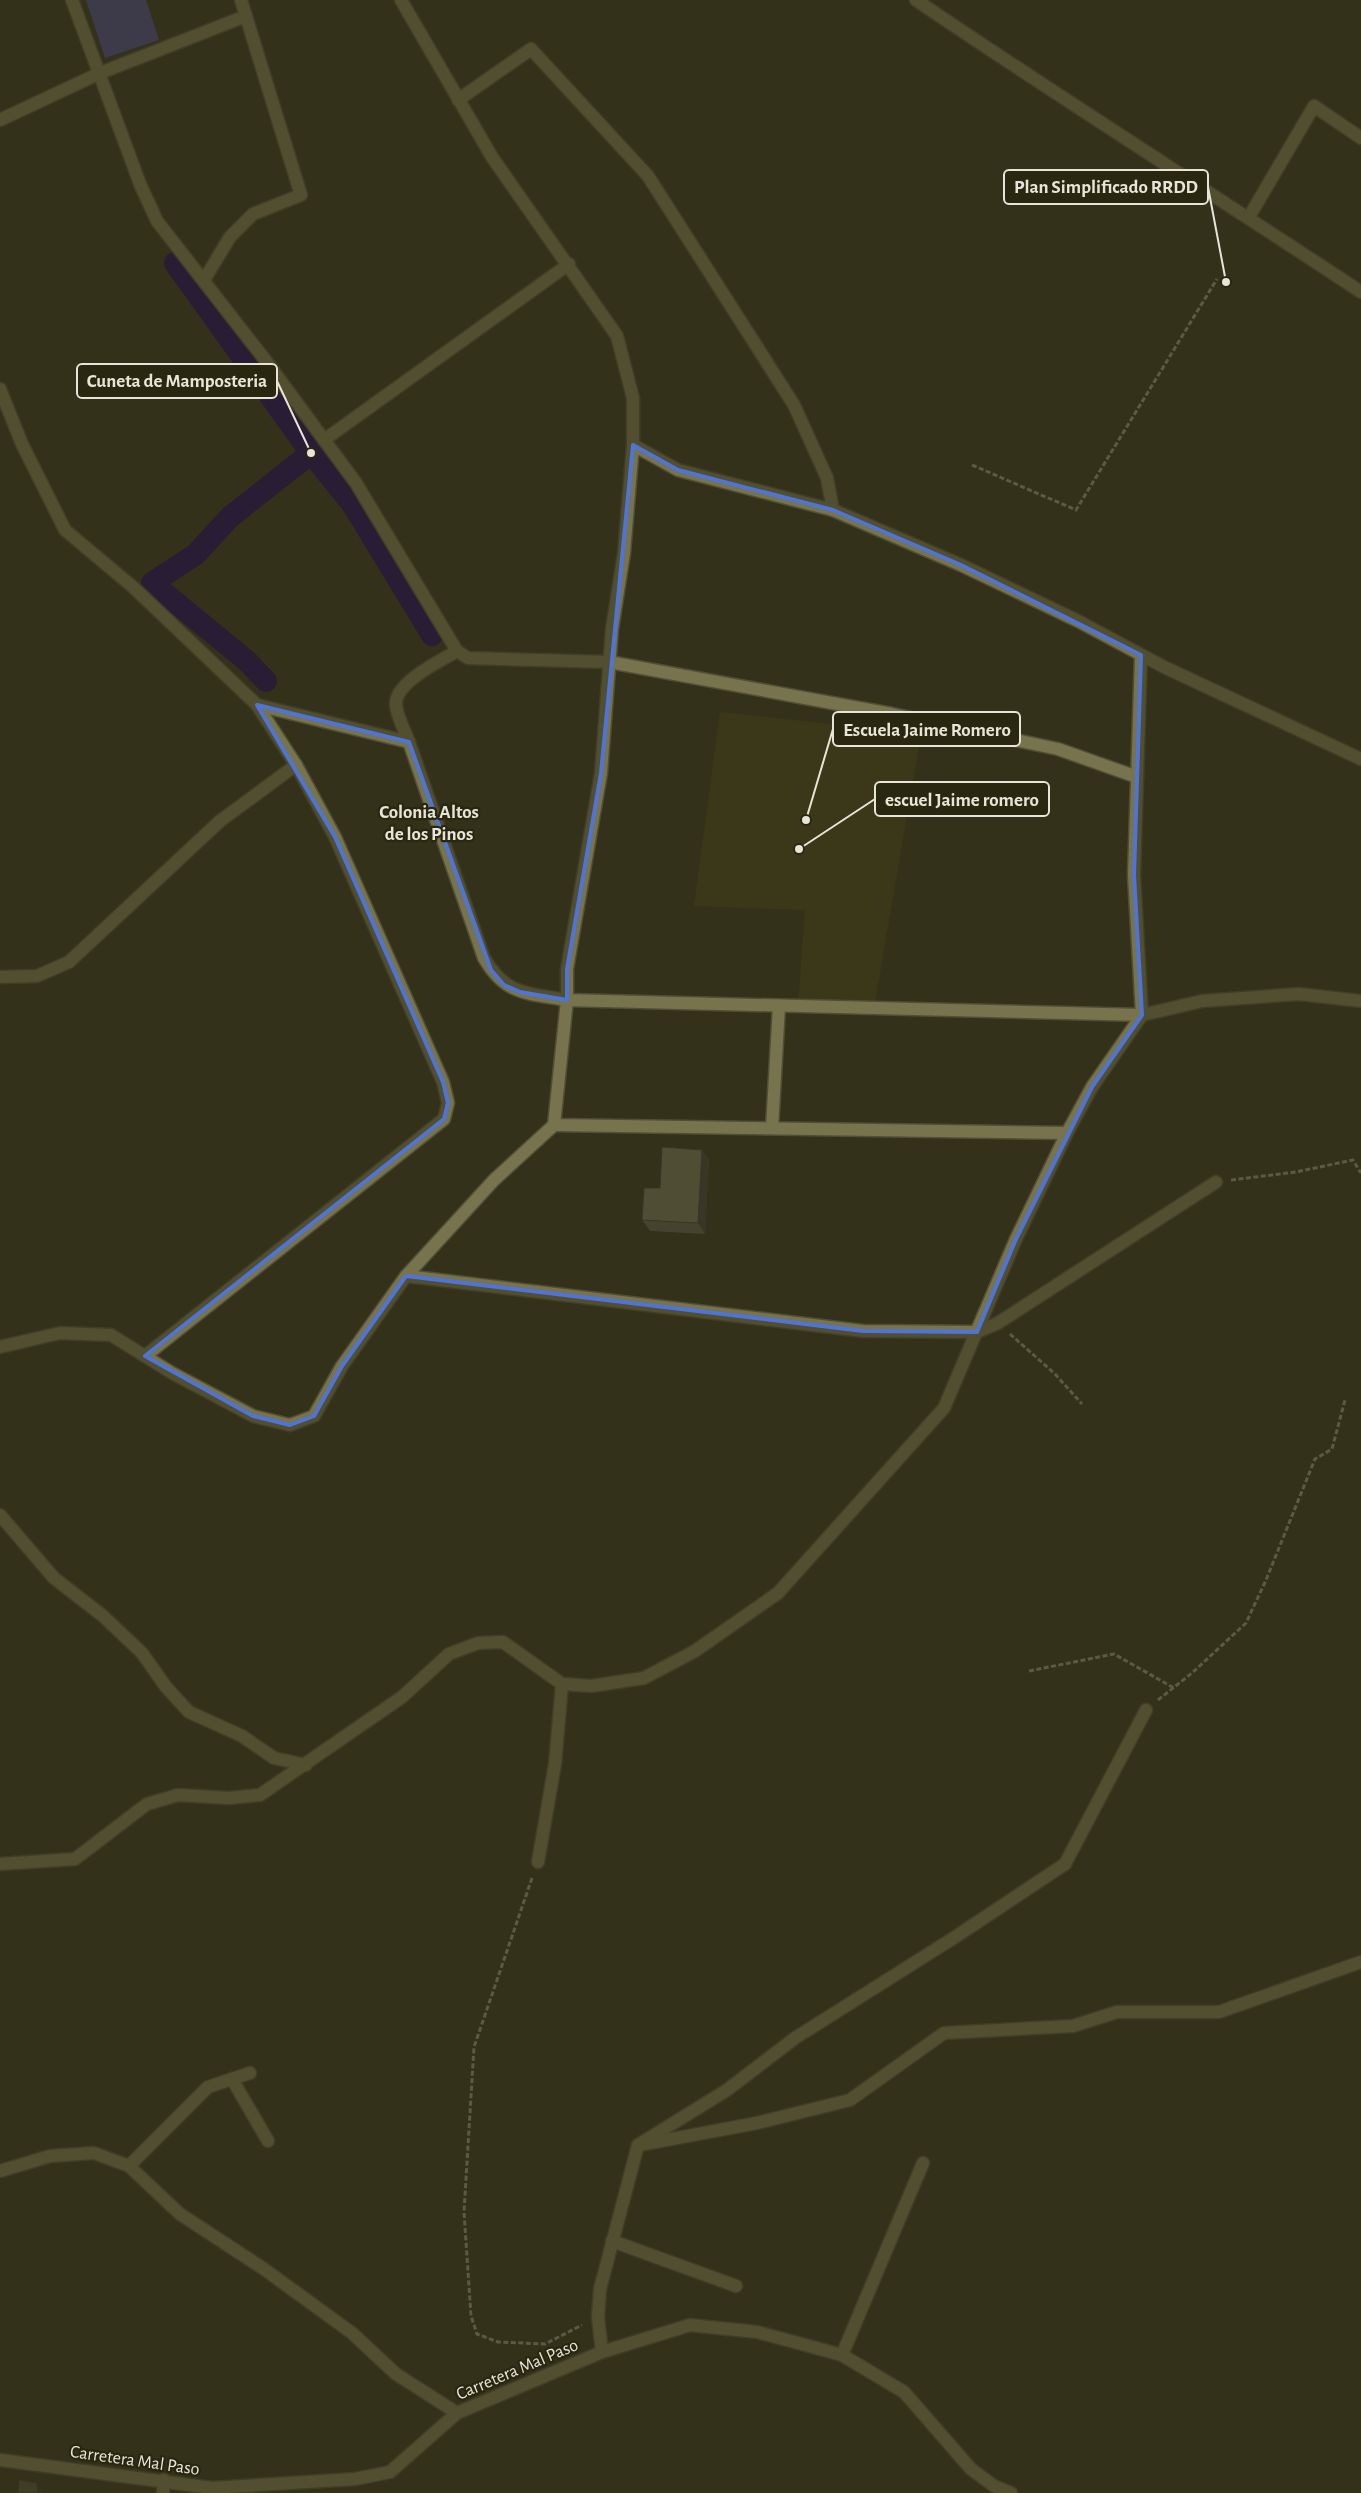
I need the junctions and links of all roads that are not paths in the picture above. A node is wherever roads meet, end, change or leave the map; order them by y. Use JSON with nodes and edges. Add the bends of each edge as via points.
{"nodes":[{"id":1,"x":72,"y":0,"type":"edge"},
{"id":2,"x":241,"y":0,"type":"edge"},
{"id":3,"x":401,"y":0,"type":"edge"},
{"id":4,"x":916,"y":0,"type":"edge"},
{"id":5,"x":246,"y":16,"type":"junction"},
{"id":6,"x":100,"y":73,"type":"junction"},
{"id":7,"x":458,"y":100,"type":"junction"},
{"id":8,"x":0,"y":120,"type":"edge"},
{"id":9,"x":1361,"y":138,"type":"edge"},
{"id":10,"x":1249,"y":217,"type":"junction"},
{"id":11,"x":569,"y":264,"type":"junction"},
{"id":12,"x":204,"y":280,"type":"junction"},
{"id":13,"x":1361,"y":292,"type":"edge"},
{"id":14,"x":0,"y":390,"type":"edge"},
{"id":15,"x":3,"y":404,"type":"edge"},
{"id":16,"x":324,"y":440,"type":"junction"},
{"id":17,"x":632,"y":445,"type":"junction"},
{"id":18,"x":833,"y":510,"type":"junction"},
{"id":19,"x":457,"y":651,"type":"junction"},
{"id":20,"x":1142,"y":655,"type":"junction"},
{"id":21,"x":610,"y":662,"type":"junction"},
{"id":22,"x":257,"y":705,"type":"junction"},
{"id":23,"x":409,"y":742,"type":"junction"},
{"id":24,"x":1361,"y":759,"type":"edge"},
{"id":25,"x":296,"y":765,"type":"junction"},
{"id":26,"x":1137,"y":777,"type":"junction"},
{"id":27,"x":0,"y":978,"type":"edge"},
{"id":28,"x":567,"y":1000,"type":"junction"},
{"id":29,"x":1361,"y":1001,"type":"edge"},
{"id":30,"x":779,"y":1006,"type":"junction"},
{"id":31,"x":1142,"y":1016,"type":"junction"},
{"id":32,"x":554,"y":1125,"type":"junction"},
{"id":33,"x":772,"y":1128,"type":"junction"},
{"id":34,"x":1067,"y":1133,"type":"junction"},
{"id":35,"x":1216,"y":1182,"type":"road end"},
{"id":36,"x":406,"y":1276,"type":"junction"},
{"id":37,"x":977,"y":1332,"type":"junction"},
{"id":38,"x":0,"y":1346,"type":"edge"},
{"id":39,"x":145,"y":1356,"type":"junction"},
{"id":40,"x":0,"y":1515,"type":"edge"},
{"id":41,"x":562,"y":1684,"type":"junction"},
{"id":42,"x":1146,"y":1710,"type":"road end"},
{"id":43,"x":306,"y":1765,"type":"junction"},
{"id":44,"x":538,"y":1862,"type":"road end"},
{"id":45,"x":0,"y":1864,"type":"edge"},
{"id":46,"x":1361,"y":1962,"type":"edge"},
{"id":47,"x":250,"y":2073,"type":"dead end"},
{"id":48,"x":232,"y":2079,"type":"junction"},
{"id":49,"x":268,"y":2141,"type":"dead end"},
{"id":50,"x":638,"y":2146,"type":"junction"},
{"id":51,"x":923,"y":2163,"type":"dead end"},
{"id":52,"x":129,"y":2166,"type":"junction"},
{"id":53,"x":0,"y":2171,"type":"edge"},
{"id":54,"x":612,"y":2241,"type":"junction"},
{"id":55,"x":736,"y":2286,"type":"dead end"},
{"id":56,"x":602,"y":2352,"type":"junction"},
{"id":57,"x":842,"y":2355,"type":"junction"},
{"id":58,"x":457,"y":2413,"type":"junction"},
{"id":59,"x":0,"y":2460,"type":"edge"},
{"id":60,"x":164,"y":2487,"type":"edge"},
{"id":61,"x":992,"y":2490,"type":"edge"},
{"id":62,"x":1011,"y":2493,"type":"edge"}],
"edges":[{"from":1,"to":6,"type":"street"},
{"from":2,"to":5,"type":"street"},
{"from":3,"to":7,"type":"street"},
{"from":4,"to":10,"type":"street","via":[[1047,89]]},
{"from":5,"to":6,"type":"street"},
{"from":5,"to":12,"type":"street","via":[[301,195],[253,214],[230,237]]},
{"from":6,"to":8,"type":"street"},
{"from":6,"to":12,"type":"street","via":[[140,184],[157,221]]},
{"from":7,"to":11,"type":"street","via":[[492,156]]},
{"from":7,"to":18,"type":"street","via":[[531,49],[648,176],[794,406],[827,478]]},
{"from":9,"to":10,"type":"street","via":[[1314,106]]},
{"from":10,"to":13,"type":"street"},
{"from":11,"to":16,"type":"street"},
{"from":11,"to":17,"type":"street","via":[[617,336],[633,398]]},
{"from":12,"to":16,"type":"street"},
{"from":14,"to":15,"type":"street"},
{"from":15,"to":22,"type":"street","via":[[65,530],[133,587]]},
{"from":16,"to":19,"type":"street","via":[[356,483]]},
{"from":17,"to":18,"type":"street","via":[[678,470]]},
{"from":17,"to":21,"type":"street","via":[[624,553]]},
{"from":18,"to":20,"type":"street","via":[[961,565],[1078,620]]},
{"from":19,"to":21,"type":"street","via":[[468,658]]},
{"from":19,"to":23,"type":"street","via":[[410,680],[399,692],[396,705]]},
{"from":20,"to":24,"type":"street"},
{"from":20,"to":26,"type":"street"},
{"from":21,"to":26,"type":"street","via":[[892,714],[1058,749]]},
{"from":21,"to":28,"type":"street","via":[[601,773],[567,969]]},
{"from":22,"to":23,"type":"street"},
{"from":22,"to":25,"type":"street"},
{"from":23,"to":28,"type":"street","via":[[484,958],[491,970],[504,985],[520,992]]},
{"from":25,"to":27,"type":"street","via":[[220,821],[69,962],[37,976]]},
{"from":25,"to":39,"type":"street","via":[[334,837],[443,1082],[448,1103],[444,1119]]},
{"from":26,"to":31,"type":"street","via":[[1134,875]]},
{"from":28,"to":30,"type":"street"},
{"from":28,"to":32,"type":"street"},
{"from":29,"to":31,"type":"street","via":[[1289,994],[1202,1001]]},
{"from":30,"to":31,"type":"street"},
{"from":30,"to":33,"type":"street"},
{"from":31,"to":34,"type":"street","via":[[1092,1087]]},
{"from":32,"to":33,"type":"street"},
{"from":32,"to":36,"type":"street","via":[[494,1180]]},
{"from":33,"to":34,"type":"street"},
{"from":34,"to":37,"type":"street","via":[[1016,1239]]},
{"from":35,"to":37,"type":"street","via":[[998,1323]]},
{"from":36,"to":37,"type":"street","via":[[863,1330]]},
{"from":36,"to":39,"type":"street","via":[[342,1366],[314,1416],[290,1425],[253,1416]]},
{"from":37,"to":41,"type":"street","via":[[944,1408],[778,1593],[695,1651],[644,1678],[591,1686]]},
{"from":38,"to":39,"type":"street","via":[[60,1333],[111,1334]]},
{"from":40,"to":43,"type":"street","via":[[54,1578],[103,1616],[142,1653],[166,1687],[190,1712],[242,1736],[274,1758]]},
{"from":41,"to":43,"type":"street","via":[[503,1642],[478,1643],[449,1654],[402,1697]]},
{"from":41,"to":44,"type":"street","via":[[555,1764]]},
{"from":42,"to":50,"type":"street","via":[[1065,1864],[952,1940],[795,2038],[727,2090]]},
{"from":43,"to":45,"type":"street","via":[[260,1795],[229,1798],[178,1795],[147,1804],[75,1859]]},
{"from":46,"to":50,"type":"street","via":[[1219,2012],[1117,2012],[1073,2026],[944,2033],[850,2100],[757,2123]]},
{"from":47,"to":48,"type":"street"},
{"from":48,"to":49,"type":"street"},
{"from":48,"to":52,"type":"street","via":[[208,2087]]},
{"from":50,"to":54,"type":"street"},
{"from":51,"to":57,"type":"street"},
{"from":52,"to":53,"type":"street","via":[[94,2153],[50,2156]]},
{"from":52,"to":58,"type":"street","via":[[180,2214],[264,2269],[352,2333],[396,2374]]},
{"from":54,"to":55,"type":"street"},
{"from":54,"to":56,"type":"street","via":[[600,2289],[598,2317]]},
{"from":56,"to":57,"type":"street","name":"Carretera Mal Paso","via":[[690,2325],[757,2332]]},
{"from":56,"to":58,"type":"street","name":"Carretera Mal Paso"},
{"from":57,"to":61,"type":"street","name":"Carretera Mal Paso","via":[[904,2392]]},
{"from":58,"to":60,"type":"street","name":"Carretera Mal Paso","via":[[390,2472],[355,2479],[212,2488]]},
{"from":59,"to":60,"type":"street","name":"Carretera Mal Paso"},
{"from":61,"to":62,"type":"street","name":"Carretera Mal Paso"}]}
